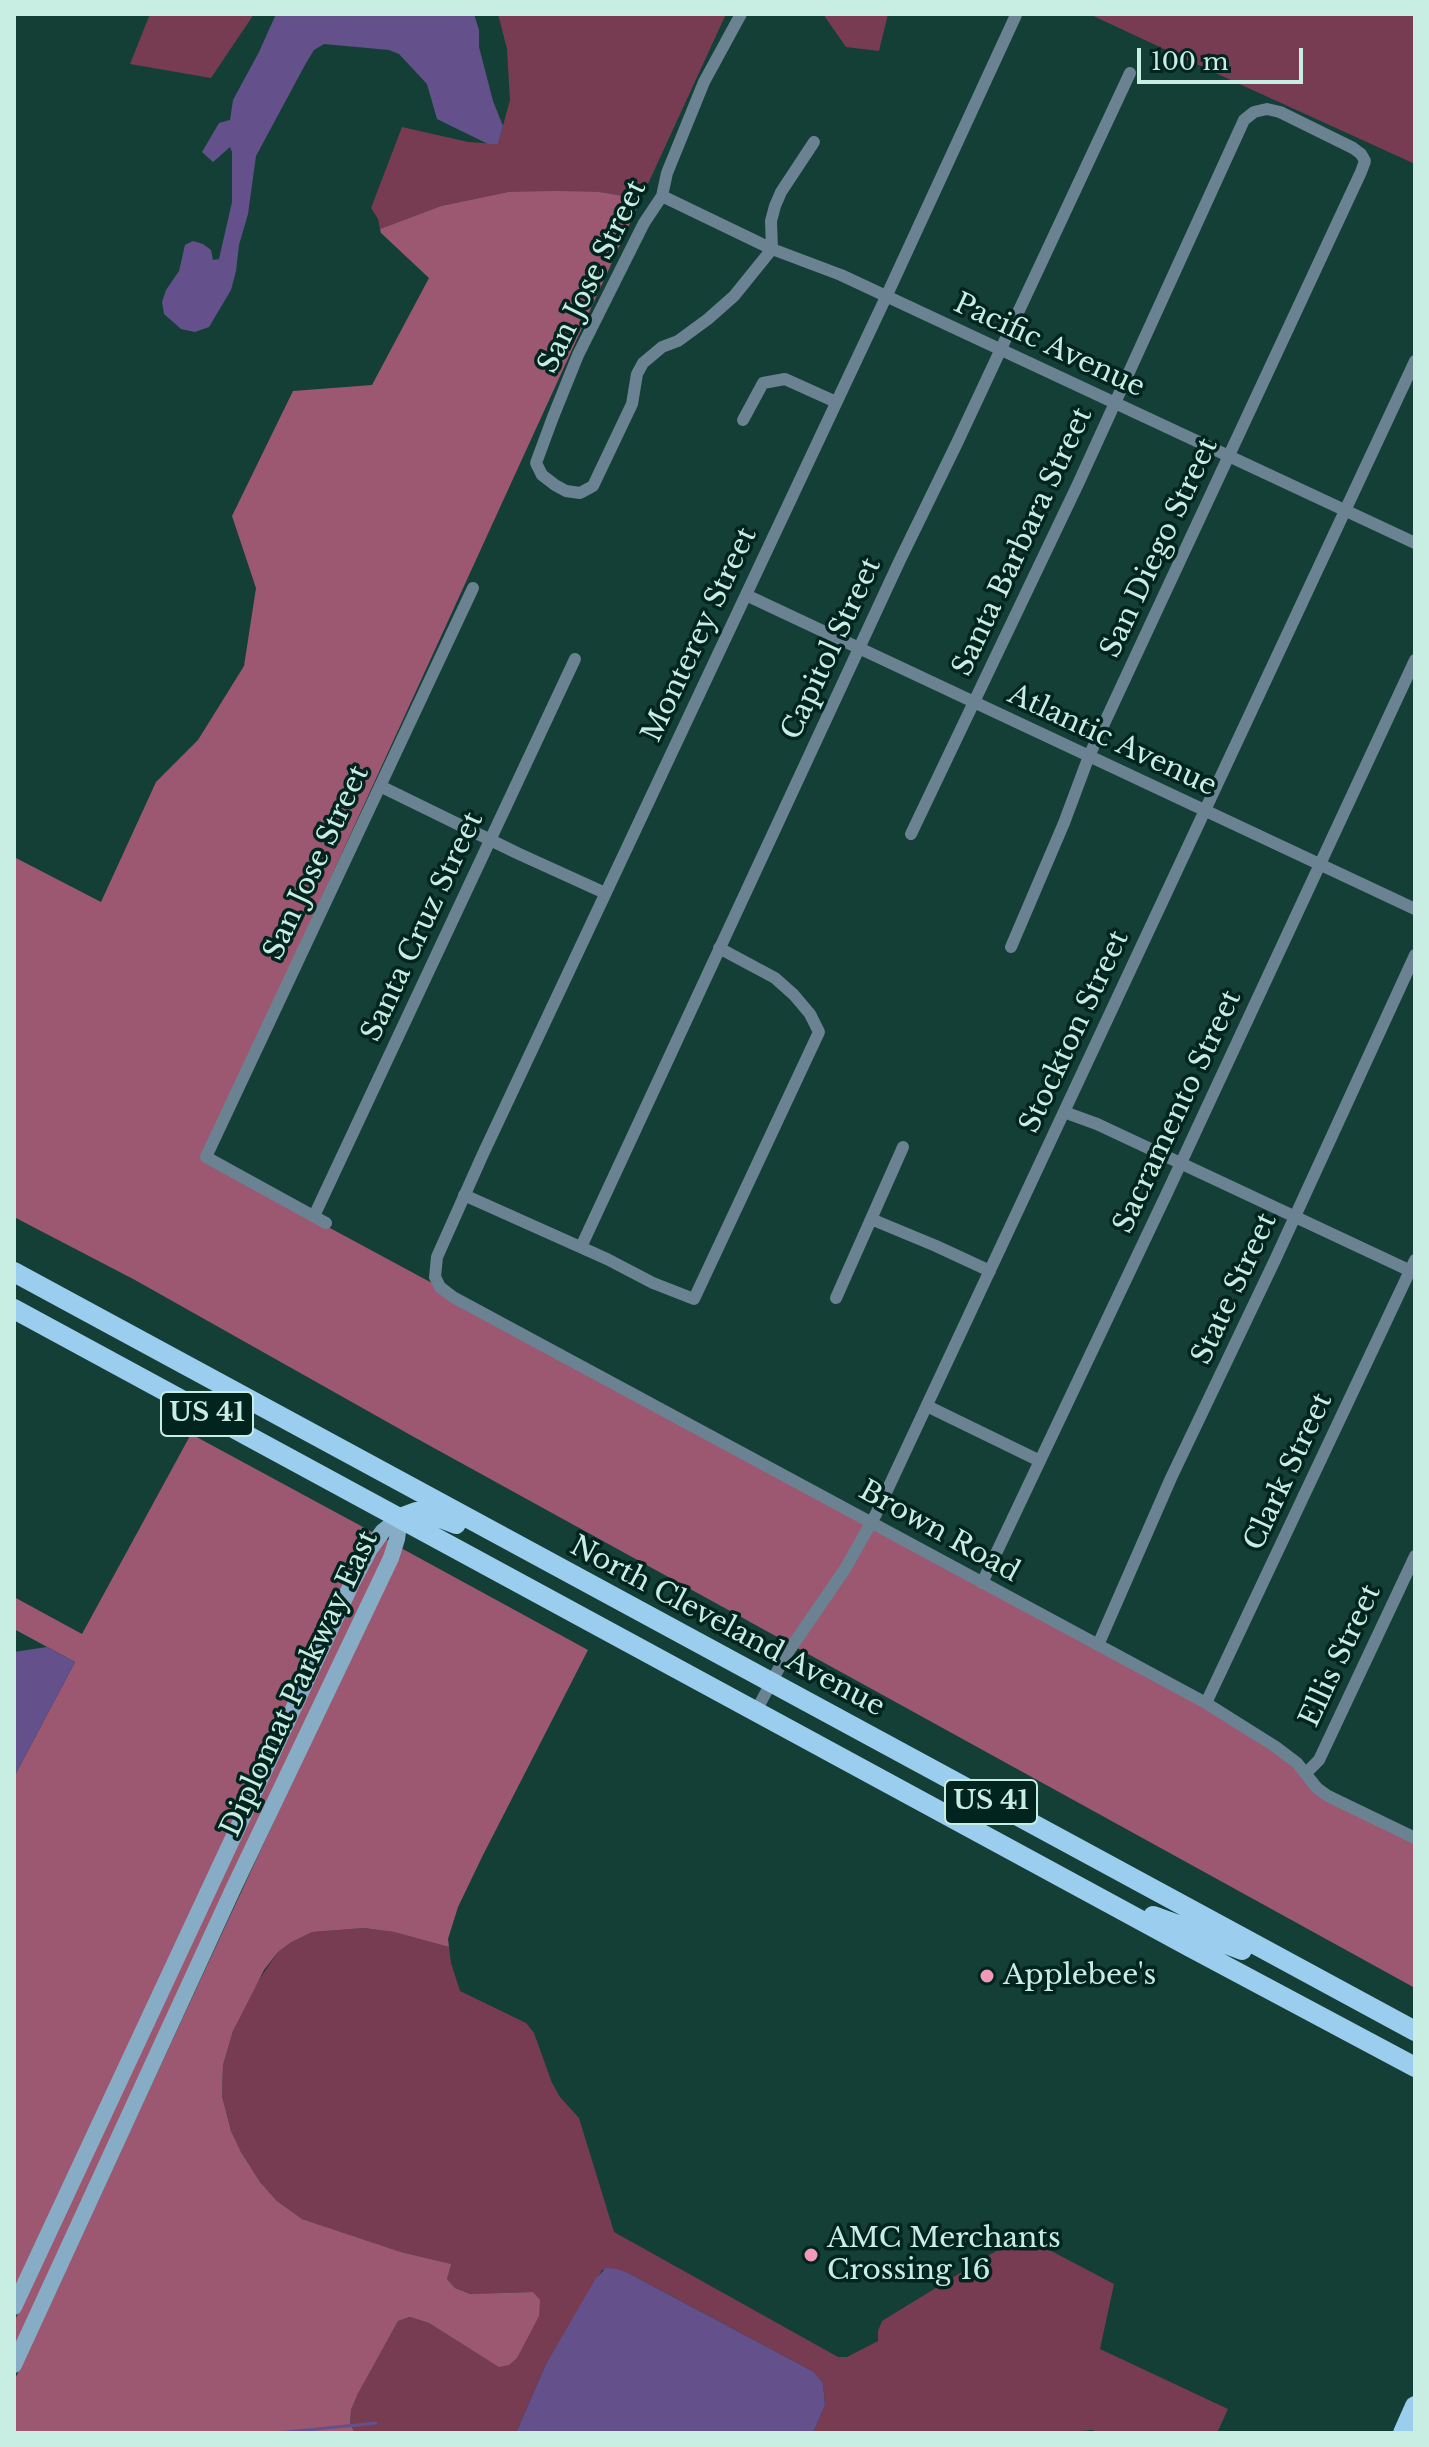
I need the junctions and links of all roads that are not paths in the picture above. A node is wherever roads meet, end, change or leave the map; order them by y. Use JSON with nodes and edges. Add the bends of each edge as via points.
{"nodes":[{"id":1,"x":741,"y":14,"type":"edge"},
{"id":2,"x":1016,"y":15,"type":"edge"},
{"id":3,"x":1130,"y":73,"type":"dead end"},
{"id":4,"x":814,"y":142,"type":"dead end"},
{"id":5,"x":1361,"y":172,"type":"joint"},
{"id":6,"x":662,"y":196,"type":"junction"},
{"id":7,"x":772,"y":249,"type":"junction"},
{"id":8,"x":886,"y":297,"type":"junction"},
{"id":9,"x":1000,"y":350,"type":"junction"},
{"id":10,"x":1415,"y":361,"type":"edge"},
{"id":11,"x":836,"y":402,"type":"junction"},
{"id":12,"x":1115,"y":403,"type":"junction"},
{"id":13,"x":743,"y":420,"type":"dead end"},
{"id":14,"x":1229,"y":457,"type":"junction"},
{"id":15,"x":1346,"y":510,"type":"junction"},
{"id":16,"x":1415,"y":543,"type":"edge"},
{"id":17,"x":473,"y":588,"type":"dead end"},
{"id":18,"x":746,"y":595,"type":"junction"},
{"id":19,"x":859,"y":649,"type":"junction"},
{"id":20,"x":575,"y":659,"type":"dead end"},
{"id":21,"x":1415,"y":660,"type":"edge"},
{"id":22,"x":973,"y":701,"type":"junction"},
{"id":23,"x":1089,"y":756,"type":"junction"},
{"id":24,"x":380,"y":786,"type":"junction"},
{"id":25,"x":1205,"y":811,"type":"junction"},
{"id":26,"x":911,"y":834,"type":"dead end"},
{"id":27,"x":490,"y":840,"type":"junction"},
{"id":28,"x":1320,"y":865,"type":"junction"},
{"id":29,"x":605,"y":893,"type":"junction"},
{"id":30,"x":1415,"y":909,"type":"edge"},
{"id":31,"x":1011,"y":947,"type":"dead end"},
{"id":32,"x":719,"y":948,"type":"junction"},
{"id":33,"x":1415,"y":955,"type":"edge"},
{"id":34,"x":1064,"y":1112,"type":"junction"},
{"id":35,"x":903,"y":1147,"type":"dead end"},
{"id":36,"x":1180,"y":1162,"type":"junction"},
{"id":37,"x":464,"y":1195,"type":"junction"},
{"id":38,"x":314,"y":1216,"type":"junction"},
{"id":39,"x":1295,"y":1217,"type":"junction"},
{"id":40,"x":871,"y":1219,"type":"junction"},
{"id":41,"x":326,"y":1223,"type":"dead end"},
{"id":42,"x":581,"y":1247,"type":"junction"},
{"id":43,"x":1413,"y":1268,"type":"edge"},
{"id":44,"x":990,"y":1271,"type":"junction"},
{"id":45,"x":14,"y":1272,"type":"edge"},
{"id":46,"x":435,"y":1277,"type":"joint"},
{"id":47,"x":836,"y":1298,"type":"dead end"},
{"id":48,"x":14,"y":1309,"type":"edge"},
{"id":49,"x":154,"y":1347,"type":"junction"},
{"id":50,"x":927,"y":1406,"type":"junction"},
{"id":51,"x":1040,"y":1461,"type":"junction"},
{"id":52,"x":400,"y":1518,"type":"junction"},
{"id":53,"x":872,"y":1523,"type":"junction"},
{"id":54,"x":537,"y":1556,"type":"junction"},
{"id":55,"x":1415,"y":1556,"type":"edge"},
{"id":56,"x":982,"y":1583,"type":"junction"},
{"id":57,"x":1098,"y":1645,"type":"junction"},
{"id":58,"x":771,"y":1683,"type":"junction"},
{"id":59,"x":1206,"y":1703,"type":"junction"},
{"id":60,"x":756,"y":1711,"type":"junction"},
{"id":61,"x":1306,"y":1773,"type":"junction"},
{"id":62,"x":1415,"y":1838,"type":"edge"},
{"id":63,"x":1085,"y":1891,"type":"junction"},
{"id":64,"x":1210,"y":1921,"type":"junction"},
{"id":65,"x":1190,"y":1947,"type":"junction"},
{"id":66,"x":1326,"y":1983,"type":"junction"},
{"id":67,"x":1415,"y":2031,"type":"edge"},
{"id":68,"x":1415,"y":2067,"type":"edge"},
{"id":69,"x":14,"y":2307,"type":"edge"},
{"id":70,"x":14,"y":2365,"type":"edge"},
{"id":71,"x":1415,"y":2406,"type":"edge"},
{"id":72,"x":1403,"y":2433,"type":"edge"}],
"edges":[{"from":1,"to":6,"type":"street","name":"San Jose Street","via":[[704,82]]},
{"from":2,"to":8,"type":"street","name":"Monterey Street"},
{"from":3,"to":9,"type":"street","name":"Capitol Street"},
{"from":4,"to":7,"type":"street","via":[[775,206]]},
{"from":5,"to":12,"type":"street","name":"Santa Barbara Street","via":[[1365,161],[1353,148],[1280,112],[1267,109],[1244,120]]},
{"from":5,"to":14,"type":"street","name":"San Diego Street"},
{"from":6,"to":7,"type":"street","name":"Pacific Avenue"},
{"from":6,"to":7,"type":"street","name":"San Jose Street","via":[[578,355],[536,463],[542,475],[566,491],[580,493],[593,486],[632,404],[643,363],[708,319]]},
{"from":7,"to":8,"type":"street","name":"Pacific Avenue"},
{"from":8,"to":9,"type":"street","name":"Pacific Avenue"},
{"from":8,"to":11,"type":"street","name":"Monterey Street"},
{"from":9,"to":12,"type":"street","name":"Pacific Avenue"},
{"from":9,"to":19,"type":"street","name":"Capitol Street"},
{"from":10,"to":15,"type":"street","name":"Stockton Street"},
{"from":11,"to":13,"type":"street","via":[[785,379],[763,383]]},
{"from":11,"to":18,"type":"street","name":"Monterey Street"},
{"from":12,"to":14,"type":"street","name":"Pacific Avenue"},
{"from":12,"to":22,"type":"street","name":"Santa Barbara Street"},
{"from":14,"to":15,"type":"street","name":"Pacific Avenue"},
{"from":14,"to":23,"type":"street","name":"San Diego Street"},
{"from":15,"to":16,"type":"street","name":"Pacific Avenue"},
{"from":15,"to":25,"type":"street","name":"Stockton Street"},
{"from":17,"to":24,"type":"street","name":"San Jose Street"},
{"from":18,"to":19,"type":"street","name":"Atlantic Avenue"},
{"from":18,"to":29,"type":"street","name":"Monterey Street"},
{"from":19,"to":22,"type":"street","name":"Atlantic Avenue"},
{"from":19,"to":32,"type":"street","name":"Capitol Street"},
{"from":20,"to":27,"type":"street","name":"Santa Cruz Street"},
{"from":21,"to":28,"type":"street","name":"Sacramento Street"},
{"from":22,"to":23,"type":"street","name":"Atlantic Avenue"},
{"from":22,"to":26,"type":"street","name":"Santa Barbara Street"},
{"from":23,"to":25,"type":"street","name":"Atlantic Avenue"},
{"from":23,"to":31,"type":"street","name":"San Diego Street"},
{"from":24,"to":27,"type":"street"},
{"from":24,"to":38,"type":"street","name":"San Jose Street","via":[[206,1157]]},
{"from":25,"to":28,"type":"street","name":"Atlantic Avenue"},
{"from":25,"to":34,"type":"street","name":"Stockton Street"},
{"from":27,"to":29,"type":"street"},
{"from":27,"to":38,"type":"street","name":"Santa Cruz Street"},
{"from":28,"to":30,"type":"street","name":"Atlantic Avenue"},
{"from":28,"to":36,"type":"street","name":"Sacramento Street"},
{"from":29,"to":37,"type":"street","name":"Monterey Street"},
{"from":32,"to":42,"type":"street","name":"Capitol Street"},
{"from":32,"to":42,"type":"street","via":[[775,978],[810,1014],[819,1032],[694,1299]]},
{"from":33,"to":39,"type":"street","name":"State Street"},
{"from":34,"to":36,"type":"street"},
{"from":34,"to":44,"type":"street","name":"Stockton Street"},
{"from":35,"to":40,"type":"street"},
{"from":36,"to":39,"type":"street"},
{"from":36,"to":51,"type":"street","name":"Sacramento Street"},
{"from":37,"to":42,"type":"street"},
{"from":37,"to":46,"type":"street","name":"Monterey Street","via":[[437,1257]]},
{"from":38,"to":41,"type":"street"},
{"from":39,"to":43,"type":"street"},
{"from":39,"to":57,"type":"street","name":"State Street"},
{"from":40,"to":44,"type":"street"},
{"from":40,"to":47,"type":"street"},
{"from":43,"to":59,"type":"street","name":"Clark Street"},
{"from":44,"to":50,"type":"street","name":"Stockton Street"},
{"from":45,"to":49,"type":"main road","name":"North Cleveland Avenue","number":"US 41"},
{"from":46,"to":53,"type":"street","name":"Brown Road","via":[[453,1297]]},
{"from":48,"to":52,"type":"main road","number":"US 41"},
{"from":49,"to":52,"type":"main road","via":[[265,1422],[375,1481],[387,1490]]},
{"from":49,"to":54,"type":"main road","name":"North Cleveland Avenue","number":"US 41"},
{"from":50,"to":51,"type":"street"},
{"from":50,"to":53,"type":"street","name":"Stockton Street"},
{"from":51,"to":56,"type":"street","name":"Sacramento Street"},
{"from":52,"to":54,"type":"main road","via":[[425,1512]]},
{"from":52,"to":60,"type":"main road","number":"US 41"},
{"from":52,"to":69,"type":"main road","name":"Diplomat Parkway East","via":[[383,1531],[352,1583]]},
{"from":52,"to":70,"type":"main road","name":"Diplomat Parkway East","via":[[391,1558]]},
{"from":53,"to":56,"type":"street","name":"Brown Road"},
{"from":53,"to":58,"type":"street","name":"Stockton Street"},
{"from":54,"to":58,"type":"main road","name":"North Cleveland Avenue","number":"US 41"},
{"from":55,"to":61,"type":"street","name":"Ellis Street","via":[[1319,1760]]},
{"from":56,"to":57,"type":"street","name":"Brown Road"},
{"from":57,"to":59,"type":"street","name":"Brown Road"},
{"from":58,"to":60,"type":"street","name":"Stockton Street"},
{"from":58,"to":64,"type":"main road","name":"North Cleveland Avenue","number":"US 41"},
{"from":59,"to":61,"type":"street","name":"Brown Road","via":[[1252,1730]]},
{"from":60,"to":63,"type":"main road","number":"US 41"},
{"from":61,"to":62,"type":"street","name":"Brown Road","via":[[1328,1796]]},
{"from":63,"to":64,"type":"main road","via":[[1186,1928]]},
{"from":63,"to":65,"type":"main road","number":"US 41"},
{"from":64,"to":66,"type":"main road","name":"North Cleveland Avenue","number":"US 41"},
{"from":65,"to":66,"type":"main road","via":[[1218,1941]]},
{"from":65,"to":68,"type":"main road","number":"US 41"},
{"from":66,"to":67,"type":"main road","name":"North Cleveland Avenue","number":"US 41"},
{"from":71,"to":72,"type":"main road"}]}
